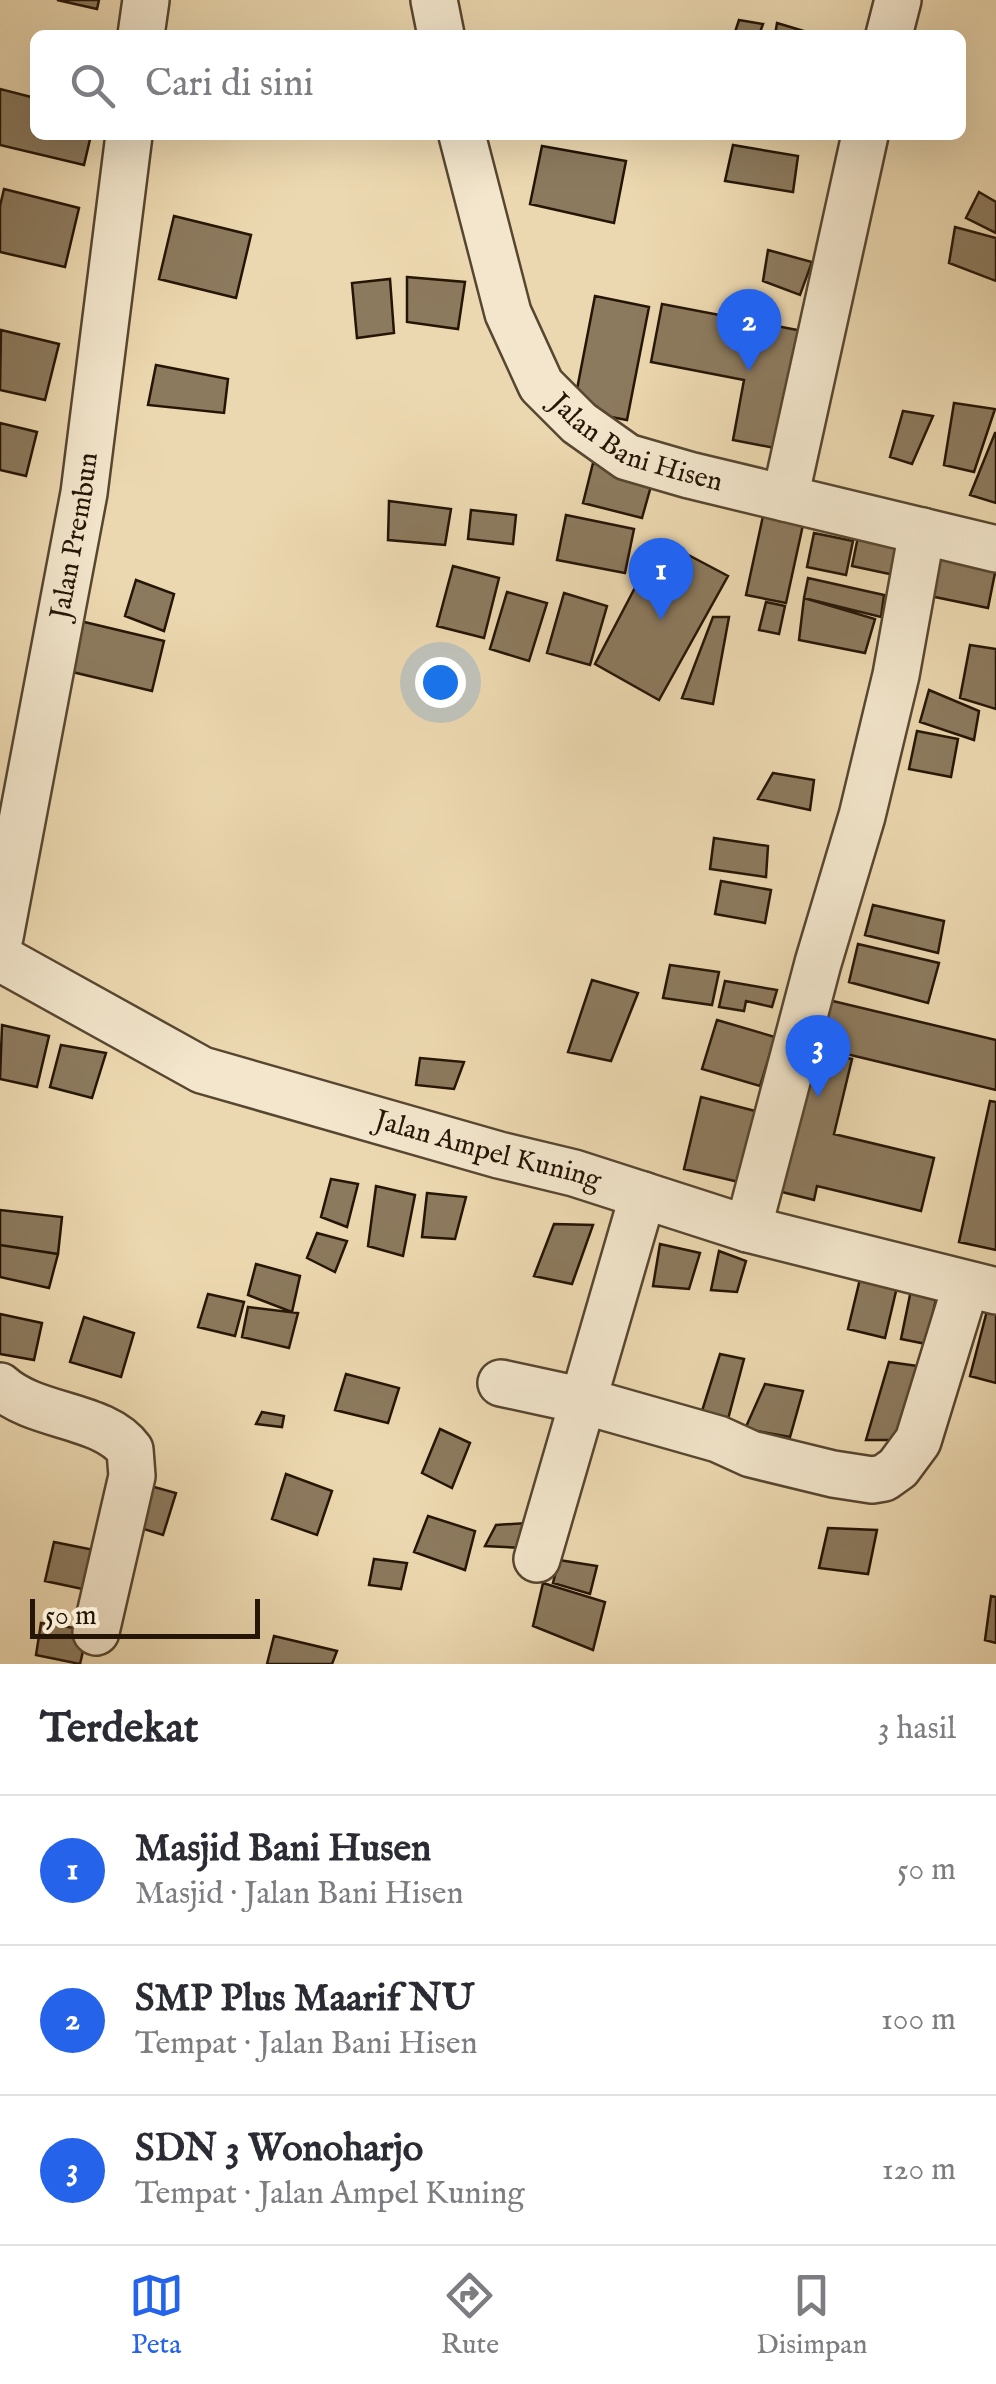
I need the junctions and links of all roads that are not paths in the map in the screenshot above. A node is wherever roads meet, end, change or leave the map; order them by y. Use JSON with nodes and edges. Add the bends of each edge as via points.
{"nodes":[{"id":1,"x":146,"y":0,"type":"edge"},
{"id":2,"x":898,"y":0,"type":"edge"},
{"id":3,"x":142,"y":30,"type":"edge"},
{"id":4,"x":890,"y":30,"type":"edge"},
{"id":5,"x":128,"y":140,"type":"edge"},
{"id":6,"x":463,"y":140,"type":"edge"},
{"id":7,"x":864,"y":140,"type":"edge"},
{"id":8,"x":785,"y":498,"type":"junction"},
{"id":9,"x":922,"y":531,"type":"junction"},
{"id":10,"x":996,"y":549,"type":"edge"},
{"id":11,"x":0,"y":936,"type":"edge"},
{"id":12,"x":0,"y":958,"type":"edge"},
{"id":13,"x":643,"y":1196,"type":"junction"},
{"id":14,"x":748,"y":1229,"type":"junction"},
{"id":15,"x":981,"y":1288,"type":"edge"},
{"id":16,"x":501,"y":1383,"type":"dead end"},
{"id":17,"x":0,"y":1386,"type":"edge"},
{"id":18,"x":584,"y":1402,"type":"junction"},
{"id":19,"x":537,"y":1559,"type":"dead end"},
{"id":20,"x":96,"y":1632,"type":"dead end"}],
"edges":[{"from":1,"to":3,"type":"street"},
{"from":2,"to":4,"type":"street"},
{"from":5,"to":11,"type":"street","name":"Jalan Prembun","via":[[84,493]]},
{"from":6,"to":8,"type":"street","name":"Jalan Bani Hisen","via":[[508,313],[541,385],[579,423],[627,456]]},
{"from":7,"to":8,"type":"street"},
{"from":8,"to":9,"type":"street","name":"Jalan Bani Hisen"},
{"from":9,"to":10,"type":"street","name":"Jalan Bani Hisen"},
{"from":9,"to":14,"type":"street","via":[[866,798]]},
{"from":12,"to":13,"type":"street","name":"Jalan Ampel Kuning","via":[[202,1070]]},
{"from":13,"to":14,"type":"street","name":"Jalan Ampel Kuning"},
{"from":13,"to":18,"type":"street"},
{"from":14,"to":15,"type":"street","name":"Jalan Ampel Kuning"},
{"from":15,"to":18,"type":"street","via":[[918,1441],[884,1478],[833,1474],[751,1454]]},
{"from":16,"to":18,"type":"street"},
{"from":17,"to":20,"type":"street","via":[[23,1403],[110,1433],[130,1450],[132,1476]]},
{"from":18,"to":19,"type":"street"}]}
